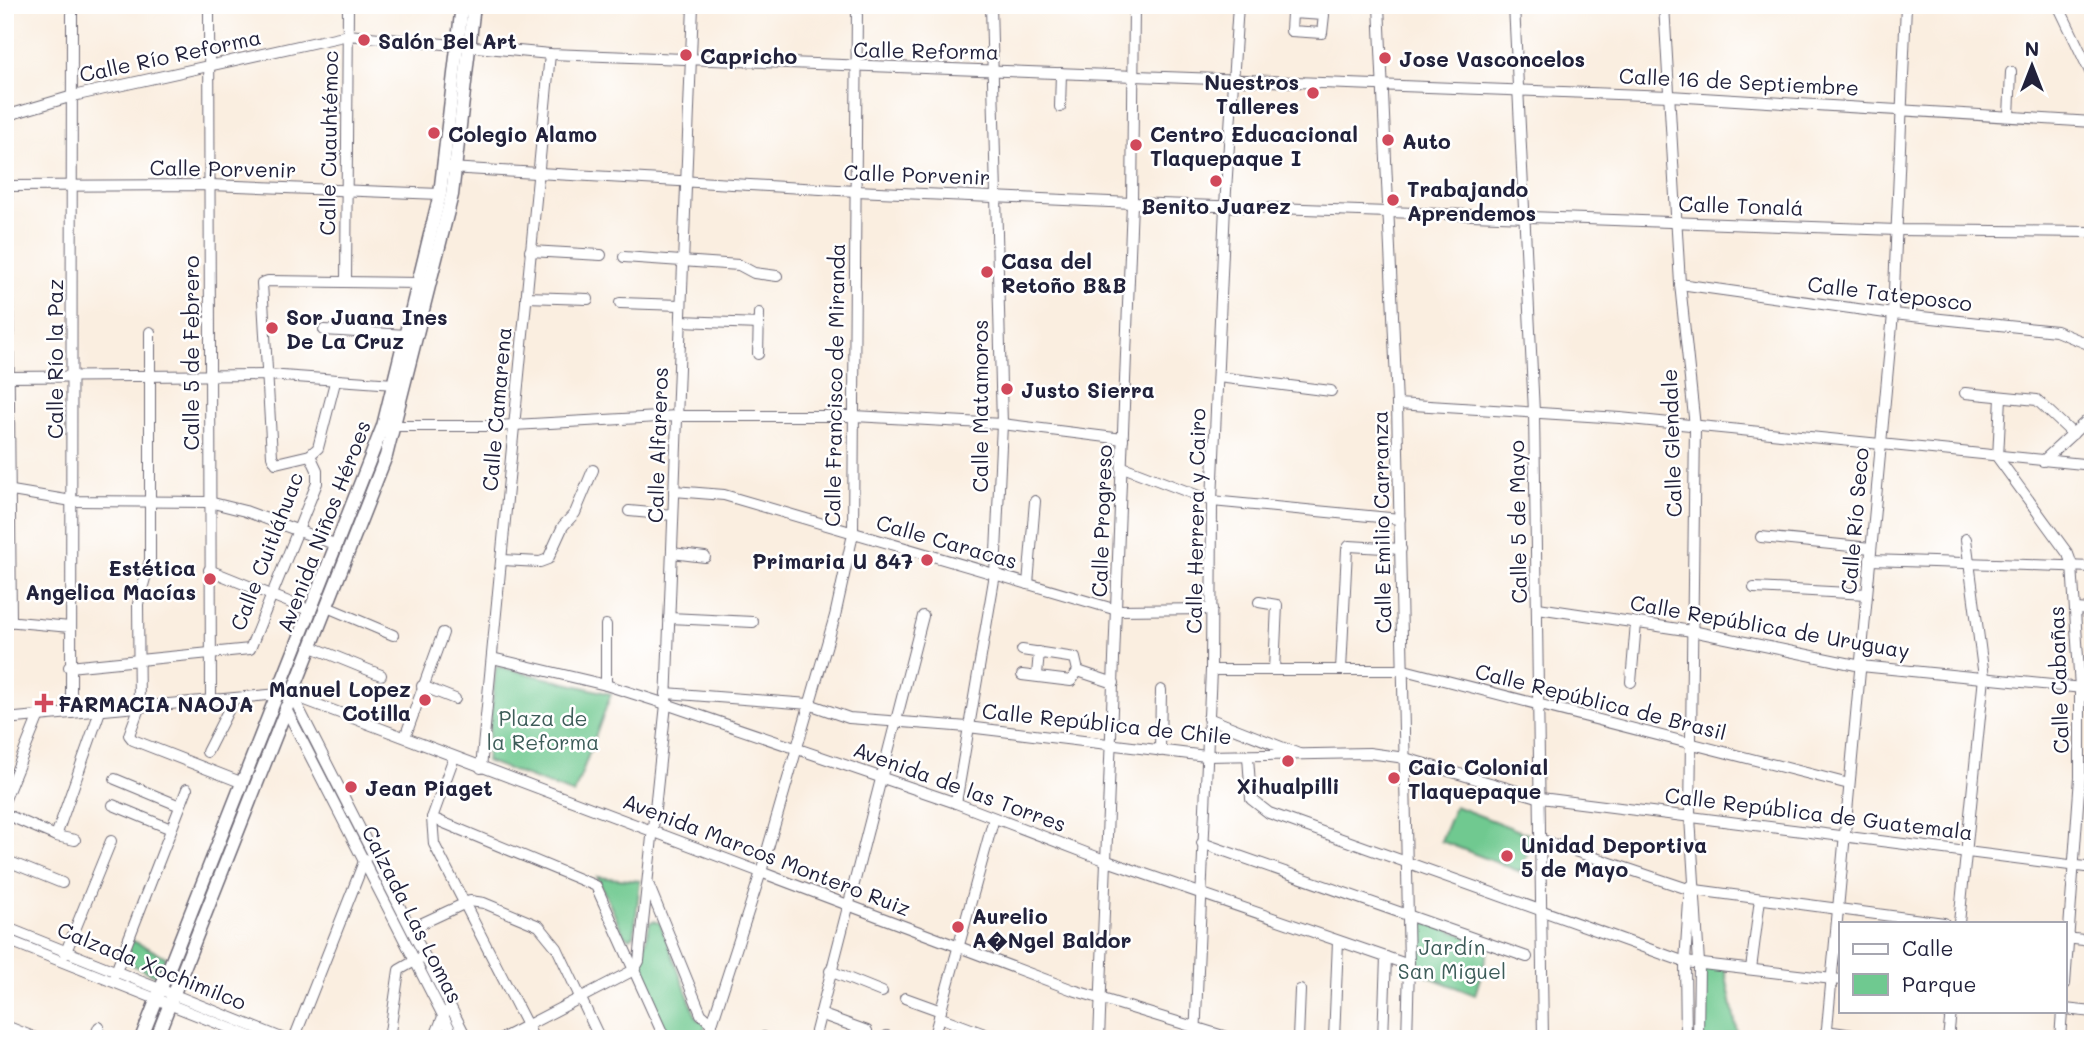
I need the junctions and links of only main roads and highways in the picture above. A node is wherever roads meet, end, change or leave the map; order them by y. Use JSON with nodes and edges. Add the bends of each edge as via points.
{"nodes":[{"id":1,"x":462,"y":5,"type":"edge"},
{"id":2,"x":474,"y":5,"type":"edge"},
{"id":3,"x":463,"y":46,"type":"junction"},
{"id":4,"x":450,"y":168,"type":"junction"},
{"id":5,"x":389,"y":426,"type":"junction"},
{"id":6,"x":286,"y":695,"type":"junction"},
{"id":7,"x":141,"y":1039,"type":"edge"},
{"id":8,"x":156,"y":1039,"type":"edge"}],
"edges":[{"from":1,"to":3,"type":"main road","name":"Avenida Niños Héroes"},
{"from":2,"to":3,"type":"main road","name":"Avenida Niños Héroes"},
{"from":3,"to":4,"type":"main road","name":"Avenida Niños Héroes"},
{"from":4,"to":5,"type":"main road","name":"Avenida Niños Héroes"},
{"from":4,"to":5,"type":"main road","name":"Avenida Niños Héroes","via":[[394,384]]},
{"from":5,"to":6,"type":"main road","name":"Avenida Niños Héroes","via":[[311,611]]},
{"from":5,"to":6,"type":"main road","name":"Avenida Niños Héroes","via":[[386,456],[312,647]]},
{"from":6,"to":7,"type":"main road","name":"Avenida Niños Héroes","via":[[243,783]]},
{"from":6,"to":8,"type":"main road","name":"Avenida Niños Héroes","via":[[287,709]]}]}
